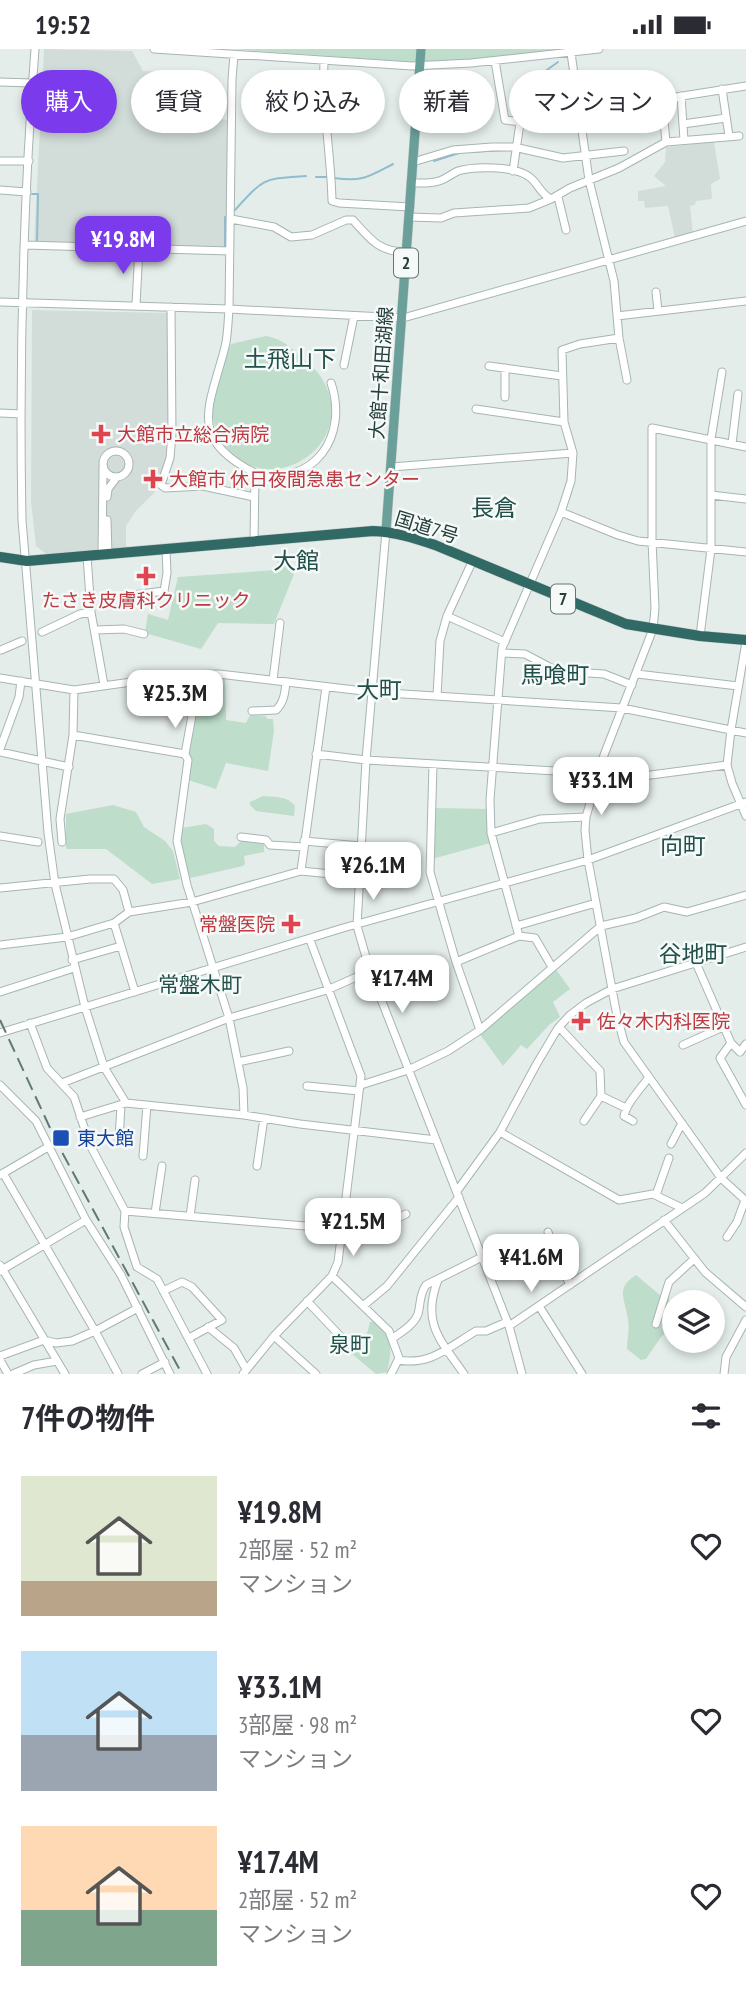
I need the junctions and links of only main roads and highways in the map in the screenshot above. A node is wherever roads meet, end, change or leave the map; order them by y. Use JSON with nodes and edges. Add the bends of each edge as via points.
{"nodes":[{"id":1,"x":421,"y":58,"type":"edge"},
{"id":2,"x":386,"y":531,"type":"junction"},
{"id":3,"x":0,"y":557,"type":"edge"},
{"id":4,"x":746,"y":641,"type":"edge"}],
"edges":[{"from":1,"to":2,"type":"main road","name":"大館十和田湖線","number":"2"},
{"from":2,"to":3,"type":"highway","name":"国道7号","number":"7","via":[[27,561]]},
{"from":2,"to":4,"type":"highway","name":"国道7号","number":"7","via":[[472,560],[626,624]]}]}
